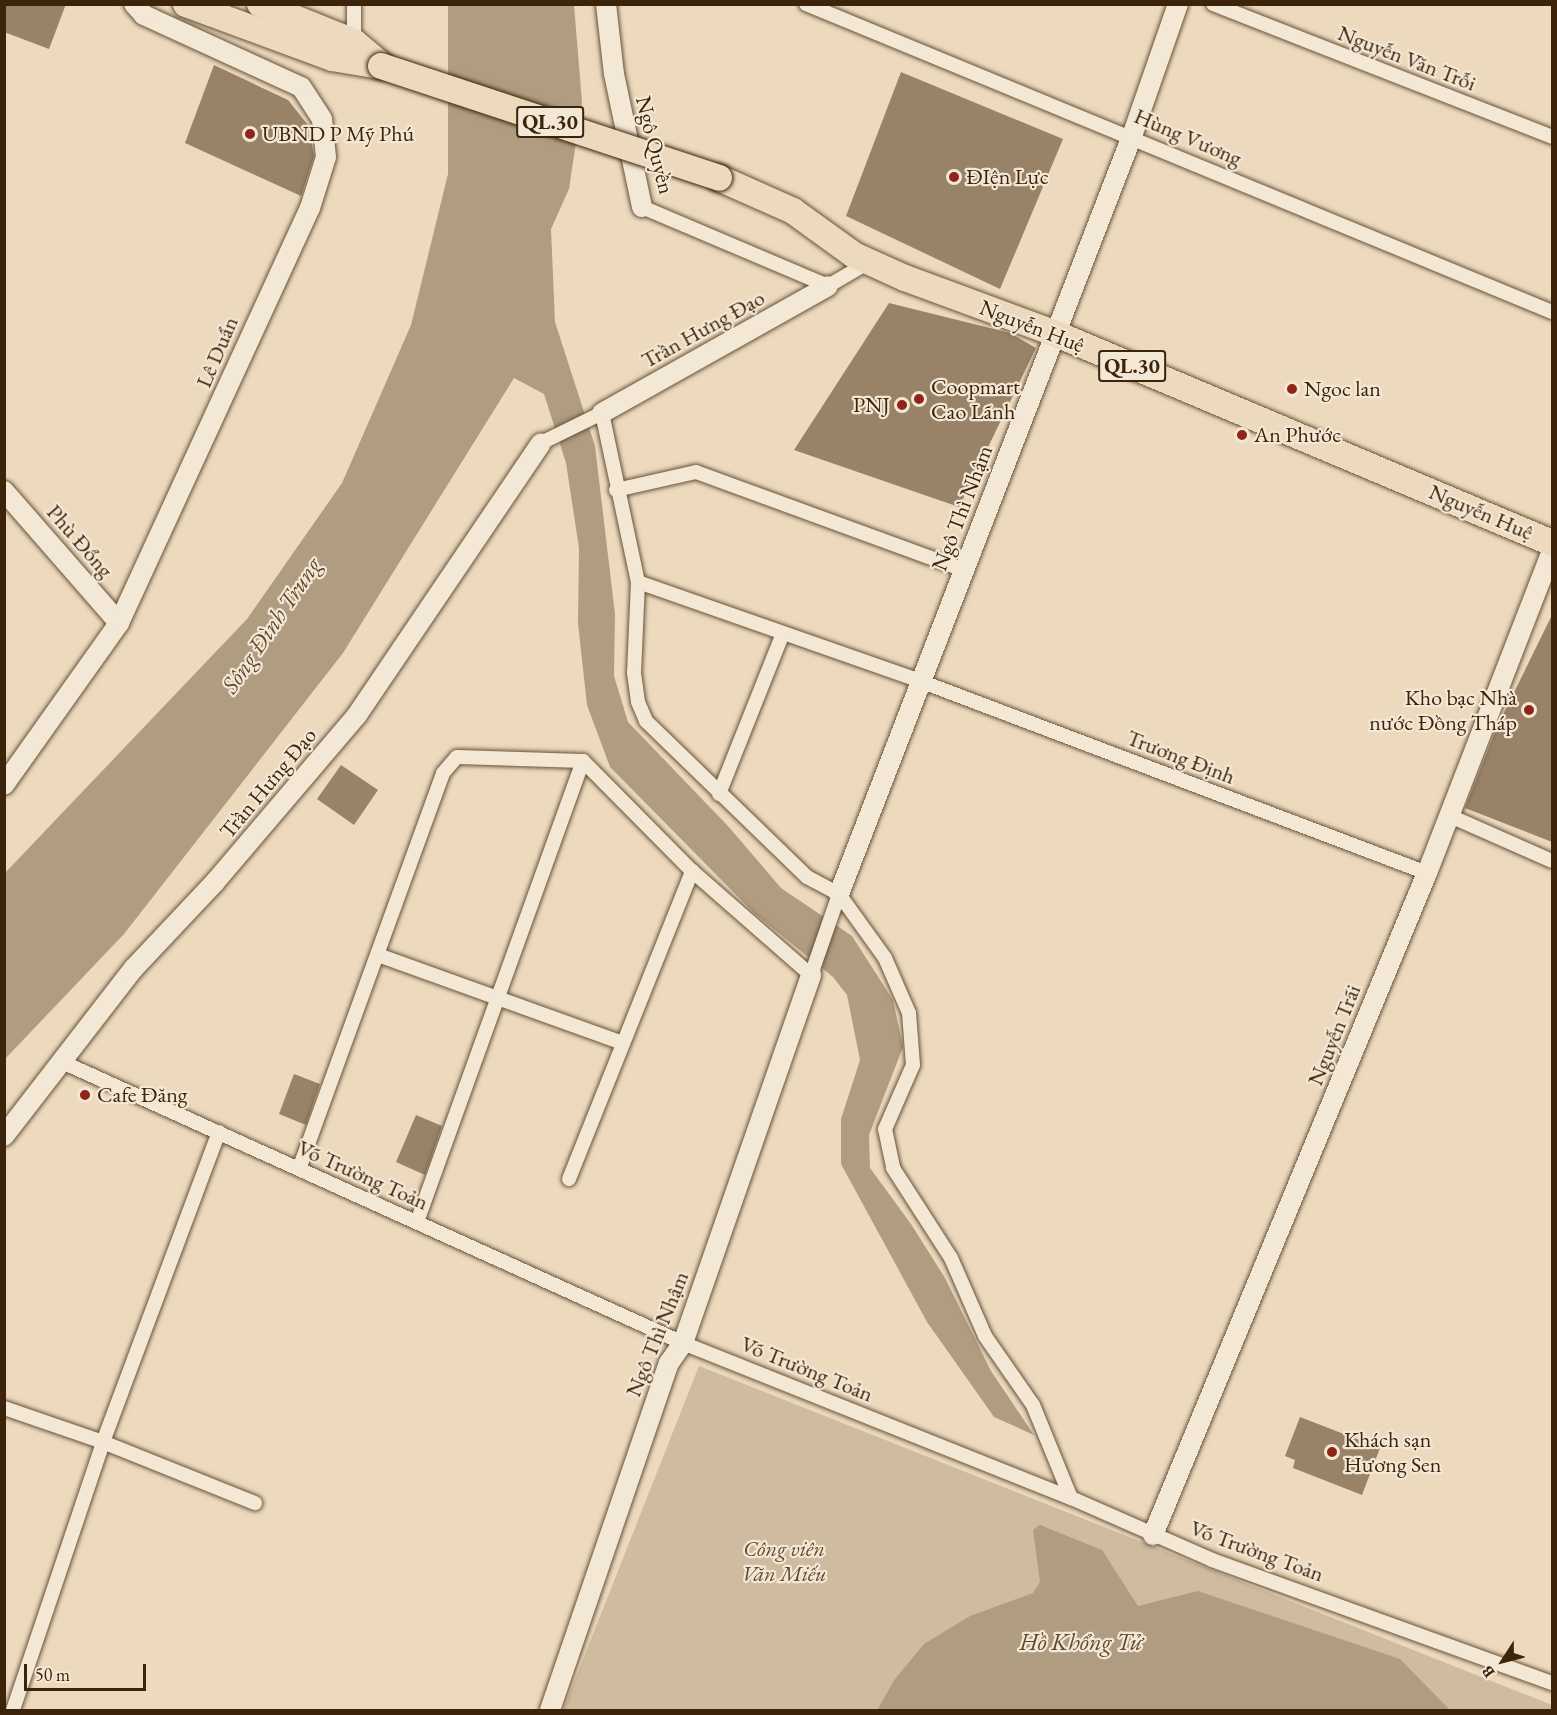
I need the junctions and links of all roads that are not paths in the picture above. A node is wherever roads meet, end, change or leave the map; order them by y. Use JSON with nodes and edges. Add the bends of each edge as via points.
{"nodes":[{"id":1,"x":134,"y":4,"type":"edge"},
{"id":2,"x":186,"y":4,"type":"edge"},
{"id":3,"x":260,"y":4,"type":"edge"},
{"id":4,"x":354,"y":4,"type":"edge"},
{"id":5,"x":606,"y":4,"type":"edge"},
{"id":6,"x":806,"y":4,"type":"edge"},
{"id":7,"x":1178,"y":4,"type":"edge"},
{"id":8,"x":1213,"y":4,"type":"edge"},
{"id":9,"x":354,"y":42,"type":"junction"},
{"id":10,"x":381,"y":66,"type":"junction"},
{"id":11,"x":1132,"y":136,"type":"junction"},
{"id":12,"x":1552,"y":137,"type":"edge"},
{"id":13,"x":642,"y":207,"type":"joint"},
{"id":14,"x":869,"y":262,"type":"junction"},
{"id":15,"x":828,"y":286,"type":"junction"},
{"id":16,"x":1552,"y":312,"type":"edge"},
{"id":17,"x":1054,"y":333,"type":"junction"},
{"id":18,"x":602,"y":413,"type":"junction"},
{"id":19,"x":542,"y":443,"type":"joint"},
{"id":20,"x":616,"y":490,"type":"junction"},
{"id":21,"x":4,"y":491,"type":"edge"},
{"id":22,"x":1552,"y":543,"type":"edge"},
{"id":23,"x":1552,"y":551,"type":"edge"},
{"id":24,"x":964,"y":570,"type":"junction"},
{"id":25,"x":638,"y":582,"type":"junction"},
{"id":26,"x":119,"y":623,"type":"junction"},
{"id":27,"x":783,"y":633,"type":"junction"},
{"id":28,"x":920,"y":681,"type":"junction"},
{"id":29,"x":582,"y":761,"type":"junction"},
{"id":30,"x":4,"y":785,"type":"edge"},
{"id":31,"x":719,"y":794,"type":"junction"},
{"id":32,"x":1450,"y":816,"type":"junction"},
{"id":33,"x":1552,"y":861,"type":"edge"},
{"id":34,"x":692,"y":870,"type":"junction"},
{"id":35,"x":1427,"y":873,"type":"junction"},
{"id":36,"x":839,"y":894,"type":"junction"},
{"id":37,"x":378,"y":955,"type":"junction"},
{"id":38,"x":811,"y":975,"type":"junction"},
{"id":39,"x":499,"y":998,"type":"junction"},
{"id":40,"x":623,"y":1043,"type":"junction"},
{"id":41,"x":60,"y":1061,"type":"junction"},
{"id":42,"x":219,"y":1132,"type":"junction"},
{"id":43,"x":4,"y":1136,"type":"edge"},
{"id":44,"x":299,"y":1169,"type":"junction"},
{"id":45,"x":569,"y":1179,"type":"dead end"},
{"id":46,"x":417,"y":1222,"type":"junction"},
{"id":47,"x":683,"y":1343,"type":"junction"},
{"id":48,"x":4,"y":1408,"type":"edge"},
{"id":49,"x":103,"y":1442,"type":"junction"},
{"id":50,"x":1071,"y":1498,"type":"junction"},
{"id":51,"x":255,"y":1503,"type":"dead end"},
{"id":52,"x":1153,"y":1534,"type":"junction"},
{"id":53,"x":1552,"y":1683,"type":"edge"},
{"id":54,"x":13,"y":1710,"type":"edge"},
{"id":55,"x":550,"y":1710,"type":"edge"}],
"edges":[{"from":1,"to":26,"type":"street","name":"Lê Duẩn","via":[[144,15],[301,87],[322,119],[326,157],[310,208]]},
{"from":2,"to":10,"type":"highway","number":"QL.30","via":[[332,58]]},
{"from":3,"to":9,"type":"highway","number":"QL.30"},
{"from":4,"to":9,"type":"street"},
{"from":5,"to":13,"type":"street","name":"Ngô Quyền","via":[[614,74]]},
{"from":6,"to":11,"type":"street","name":"Hùng Vương"},
{"from":7,"to":11,"type":"street","name":"Ngô Thì Nhậm"},
{"from":8,"to":12,"type":"street","name":"Nguyễn Văn Trỗi"},
{"from":9,"to":10,"type":"highway","number":"QL.30"},
{"from":10,"to":14,"type":"highway","name":"Nguyễn Huệ","number":"QL.30","bridge":true,"via":[[719,178],[793,211]]},
{"from":11,"to":16,"type":"street","name":"Hùng Vương"},
{"from":11,"to":17,"type":"street","name":"Ngô Thì Nhậm"},
{"from":13,"to":15,"type":"street","name":"Ngô Quyền"},
{"from":14,"to":15,"type":"street"},
{"from":14,"to":17,"type":"highway","name":"Nguyễn Huệ","number":"QL.30"},
{"from":15,"to":18,"type":"street","name":"Trần Hưng Đạo"},
{"from":17,"to":22,"type":"highway","name":"Nguyễn Huệ","number":"QL.30"},
{"from":17,"to":24,"type":"street","name":"Ngô Thì Nhậm"},
{"from":18,"to":19,"type":"street"},
{"from":18,"to":20,"type":"street"},
{"from":19,"to":41,"type":"street","name":"Trần Hưng Đạo","via":[[357,715],[215,882],[134,968]]},
{"from":20,"to":24,"type":"street","via":[[696,472]]},
{"from":20,"to":25,"type":"street"},
{"from":21,"to":26,"type":"street","name":"Phù Đổng"},
{"from":23,"to":32,"type":"street","name":"Nguyễn Trãi"},
{"from":24,"to":28,"type":"street","name":"Ngô Thì Nhậm"},
{"from":25,"to":27,"type":"street","name":"Trương Định"},
{"from":25,"to":31,"type":"street","via":[[634,673],[638,702],[657,735]]},
{"from":26,"to":30,"type":"street","name":"Lê Duẩn"},
{"from":27,"to":28,"type":"street","name":"Trương Định"},
{"from":27,"to":31,"type":"street"},
{"from":28,"to":35,"type":"street","name":"Trương Định"},
{"from":28,"to":36,"type":"street","name":"Ngô Thì Nhậm"},
{"from":29,"to":34,"type":"street"},
{"from":29,"to":37,"type":"street","via":[[457,757],[443,773]]},
{"from":29,"to":39,"type":"street"},
{"from":31,"to":36,"type":"street","via":[[807,877]]},
{"from":32,"to":33,"type":"street"},
{"from":32,"to":35,"type":"street","name":"Nguyễn Trãi"},
{"from":34,"to":38,"type":"street"},
{"from":34,"to":40,"type":"street"},
{"from":35,"to":52,"type":"street","name":"Nguyễn Trãi"},
{"from":36,"to":38,"type":"street"},
{"from":36,"to":50,"type":"street","via":[[885,958],[909,1013],[913,1065],[885,1129],[893,1168],[951,1258],[985,1336],[1033,1405]]},
{"from":37,"to":39,"type":"street"},
{"from":37,"to":44,"type":"street"},
{"from":38,"to":47,"type":"street","name":"Ngô Thì Nhậm"},
{"from":39,"to":40,"type":"street"},
{"from":39,"to":46,"type":"street"},
{"from":40,"to":45,"type":"street"},
{"from":41,"to":42,"type":"street","name":"Võ Trường Toản"},
{"from":41,"to":43,"type":"street","name":"Trần Hưng Đạo"},
{"from":42,"to":44,"type":"street","name":"Võ Trường Toản"},
{"from":42,"to":49,"type":"street"},
{"from":44,"to":46,"type":"street","name":"Võ Trường Toản"},
{"from":46,"to":47,"type":"street","name":"Võ Trường Toản"},
{"from":47,"to":50,"type":"street","name":"Võ Trường Toản"},
{"from":47,"to":55,"type":"street","name":"Ngô Thì Nhậm","via":[[669,1363]]},
{"from":48,"to":49,"type":"street"},
{"from":49,"to":51,"type":"street"},
{"from":49,"to":54,"type":"street"},
{"from":50,"to":52,"type":"street","name":"Võ Trường Toản"},
{"from":52,"to":53,"type":"street","name":"Võ Trường Toản","via":[[1212,1560]]}]}
